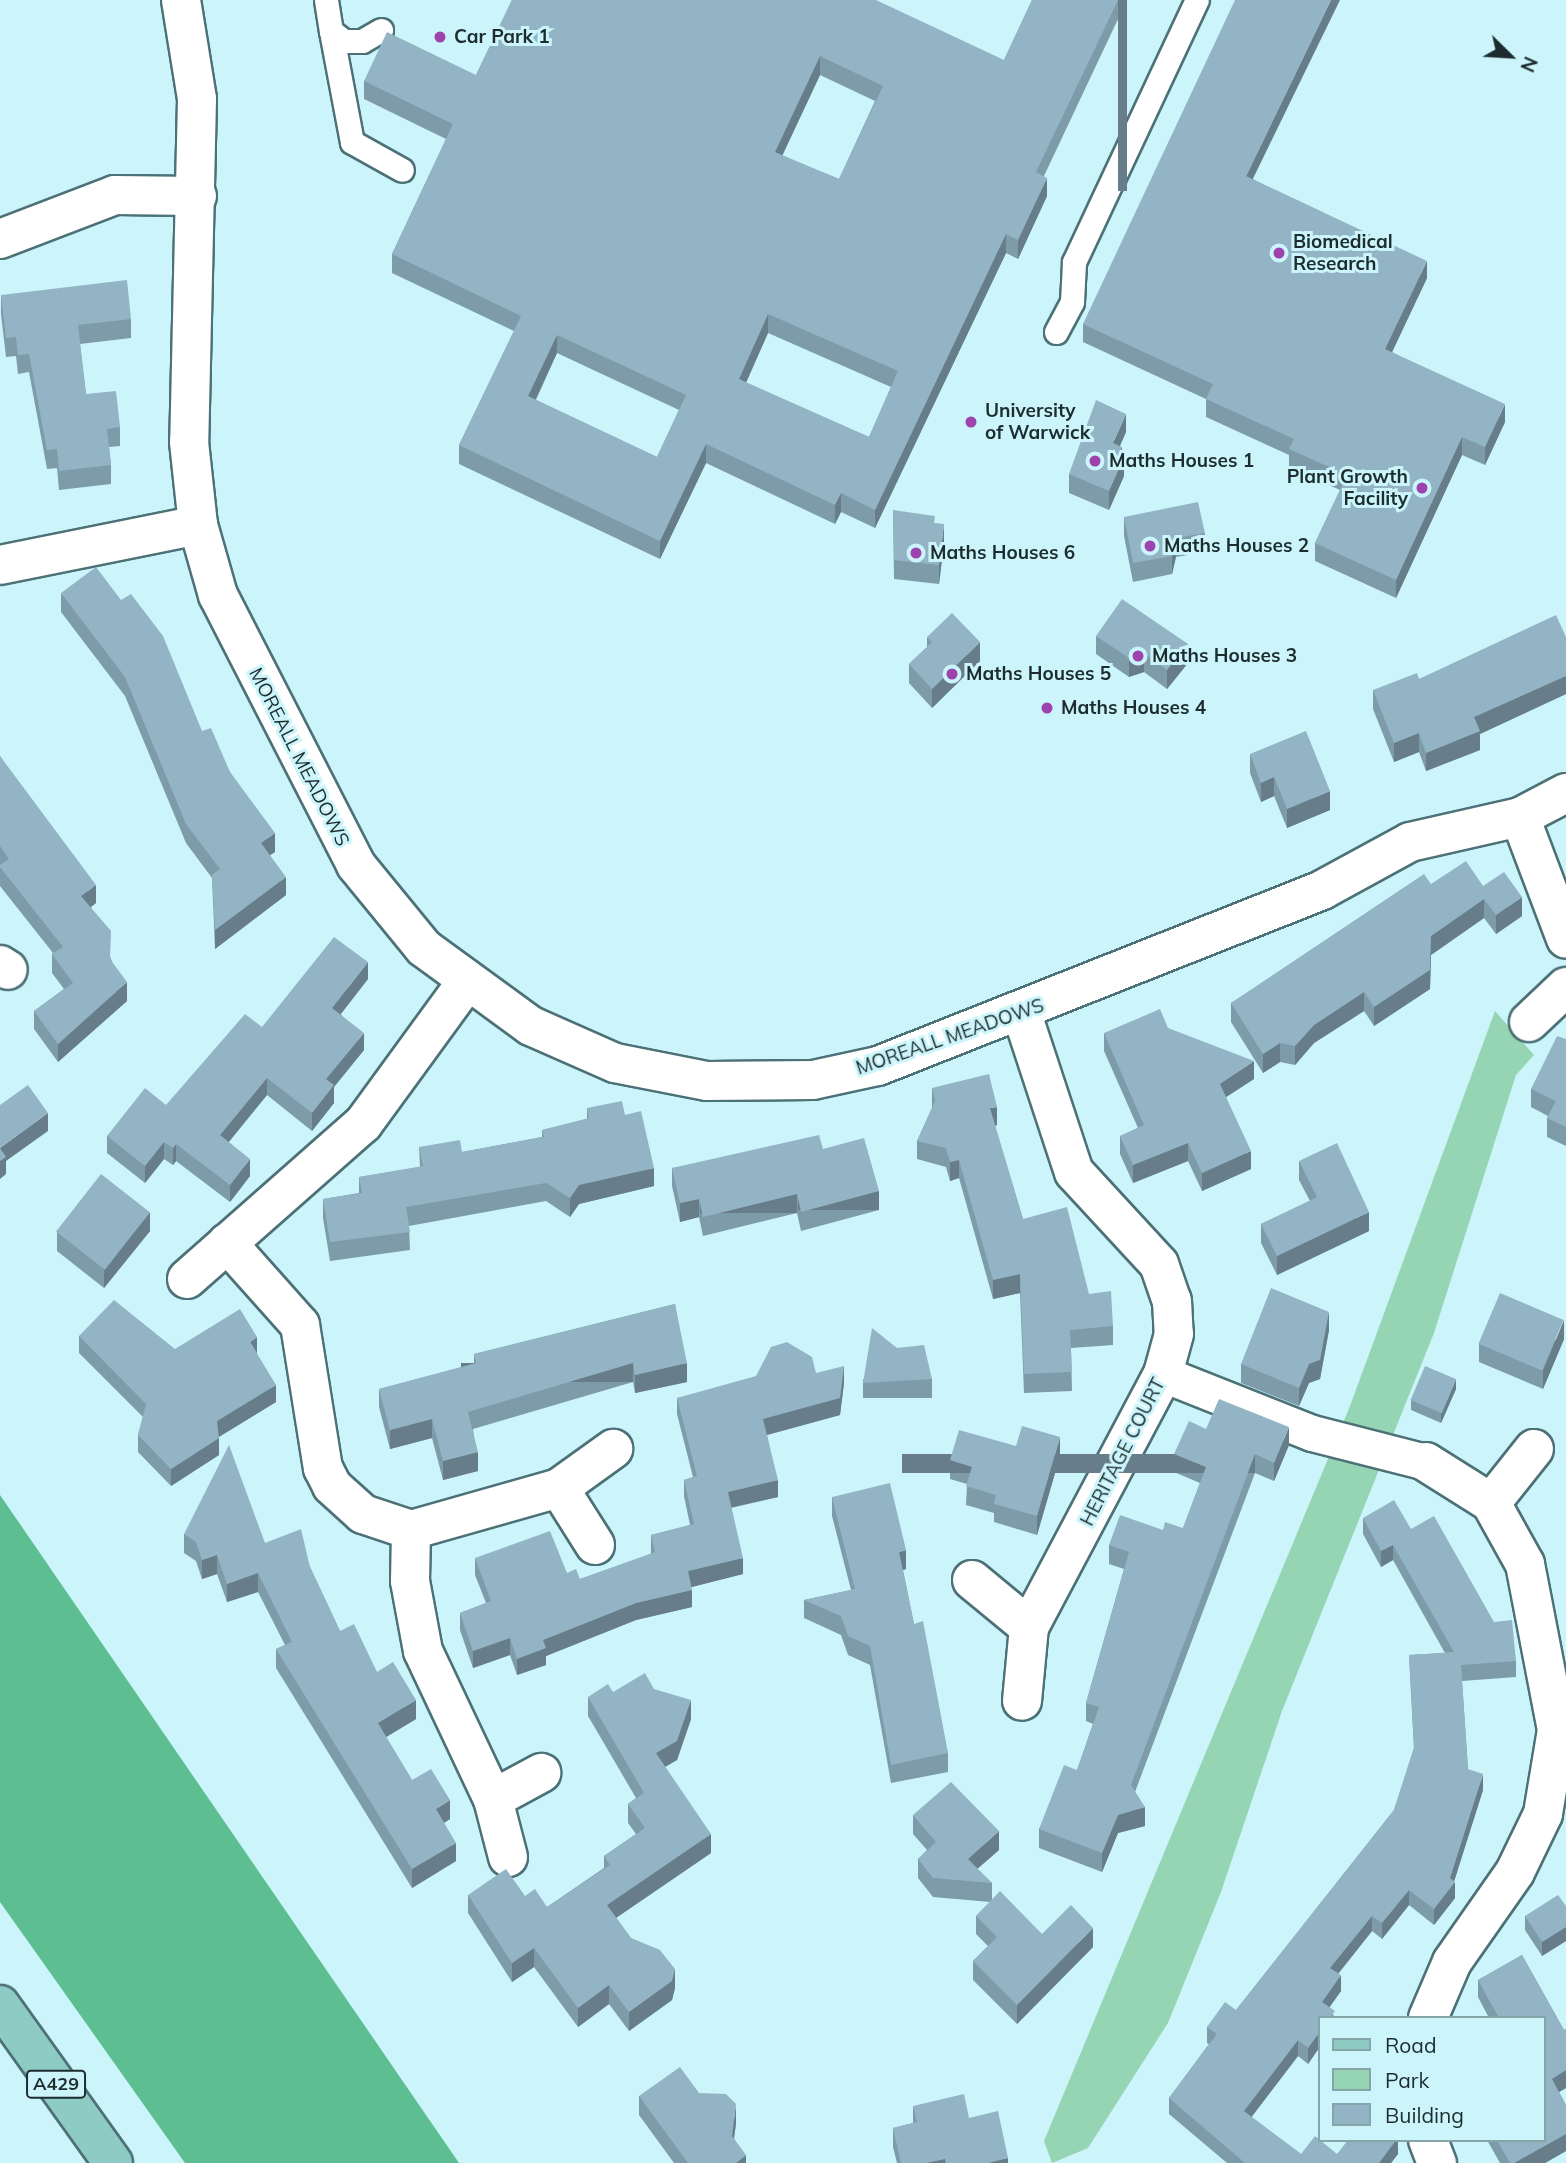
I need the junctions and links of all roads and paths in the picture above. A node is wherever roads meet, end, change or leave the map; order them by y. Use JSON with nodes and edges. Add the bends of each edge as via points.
{"nodes":[{"id":1,"x":181,"y":0,"type":"edge"},
{"id":2,"x":326,"y":0,"type":"edge"},
{"id":3,"x":1197,"y":0,"type":"edge"},
{"id":4,"x":381,"y":30,"type":"dead end"},
{"id":5,"x":331,"y":31,"type":"junction"},
{"id":6,"x":401,"y":170,"type":"dead end"},
{"id":7,"x":197,"y":197,"type":"junction"},
{"id":8,"x":0,"y":239,"type":"edge"},
{"id":9,"x":1056,"y":332,"type":"dead end"},
{"id":10,"x":198,"y":525,"type":"junction"},
{"id":11,"x":0,"y":565,"type":"edge"},
{"id":12,"x":1566,"y":793,"type":"edge"},
{"id":13,"x":1520,"y":817,"type":"junction"},
{"id":14,"x":1566,"y":939,"type":"edge"},
{"id":15,"x":466,"y":984,"type":"junction"},
{"id":16,"x":1566,"y":987,"type":"edge"},
{"id":17,"x":1022,"y":1014,"type":"junction"},
{"id":18,"x":1529,"y":1023,"type":"dead end"},
{"id":19,"x":227,"y":1243,"type":"junction"},
{"id":20,"x":187,"y":1279,"type":"dead end"},
{"id":21,"x":1163,"y":1374,"type":"junction"},
{"id":22,"x":613,"y":1449,"type":"dead end"},
{"id":23,"x":1534,"y":1449,"type":"dead end"},
{"id":24,"x":1426,"y":1462,"type":"joint"},
{"id":25,"x":559,"y":1488,"type":"junction"},
{"id":26,"x":1491,"y":1503,"type":"junction"},
{"id":27,"x":411,"y":1530,"type":"junction"},
{"id":28,"x":595,"y":1545,"type":"dead end"},
{"id":29,"x":972,"y":1580,"type":"dead end"},
{"id":30,"x":1029,"y":1627,"type":"junction"},
{"id":31,"x":1022,"y":1701,"type":"dead end"},
{"id":32,"x":1562,"y":1729,"type":"edge"},
{"id":33,"x":541,"y":1773,"type":"dead end"},
{"id":34,"x":493,"y":1799,"type":"junction"},
{"id":35,"x":508,"y":1857,"type":"dead end"},
{"id":36,"x":0,"y":2005,"type":"edge"},
{"id":37,"x":1429,"y":2016,"type":"edge"},
{"id":38,"x":1429,"y":2142,"type":"edge"},
{"id":39,"x":113,"y":2163,"type":"edge"},
{"id":40,"x":1437,"y":2163,"type":"edge"}],
"edges":[{"from":1,"to":7,"type":"street","name":"MOREALL MEADOWS","via":[[197,99]]},
{"from":2,"to":5,"type":"lane"},
{"from":3,"to":9,"type":"lane","via":[[1074,261],[1072,302]]},
{"from":4,"to":5,"type":"lane","via":[[362,41],[344,41]]},
{"from":5,"to":6,"type":"lane","via":[[352,142]]},
{"from":7,"to":8,"type":"street","via":[[115,195]]},
{"from":7,"to":10,"type":"street","name":"MOREALL MEADOWS","via":[[187,335]]},
{"from":10,"to":11,"type":"street"},
{"from":10,"to":15,"type":"street","name":"MOREALL MEADOWS","via":[[218,595],[332,827],[386,905]]},
{"from":12,"to":13,"type":"street","name":"MOREALL MEADOWS"},
{"from":13,"to":14,"type":"street"},
{"from":13,"to":17,"type":"street","name":"MOREALL MEADOWS","via":[[1410,842],[1322,890]]},
{"from":15,"to":17,"type":"street","name":"MOREALL MEADOWS","via":[[531,1026],[615,1063],[757,1083],[878,1066]]},
{"from":15,"to":19,"type":"street","via":[[363,1124]]},
{"from":16,"to":18,"type":"street"},
{"from":17,"to":21,"type":"street","name":"HERITAGE COURT","via":[[1074,1172],[1158,1265],[1172,1301],[1174,1334]]},
{"from":19,"to":20,"type":"street"},
{"from":19,"to":27,"type":"street","via":[[300,1325],[323,1468],[332,1486],[363,1514]]},
{"from":21,"to":24,"type":"street","via":[[1312,1433]]},
{"from":21,"to":30,"type":"street","name":"HERITAGE COURT"},
{"from":22,"to":25,"type":"street"},
{"from":23,"to":26,"type":"street"},
{"from":24,"to":26,"type":"street"},
{"from":25,"to":27,"type":"street"},
{"from":25,"to":28,"type":"street"},
{"from":26,"to":32,"type":"street","via":[[1525,1564]]},
{"from":27,"to":34,"type":"street","via":[[411,1595],[423,1651]]},
{"from":29,"to":30,"type":"street"},
{"from":30,"to":31,"type":"street","name":"HERITAGE COURT"},
{"from":32,"to":37,"type":"street","via":[[1543,1814],[1515,1872],[1452,1962]]},
{"from":33,"to":34,"type":"street"},
{"from":34,"to":35,"type":"street"},
{"from":36,"to":39,"type":"main road","number":"A429"},
{"from":38,"to":40,"type":"street"}]}
